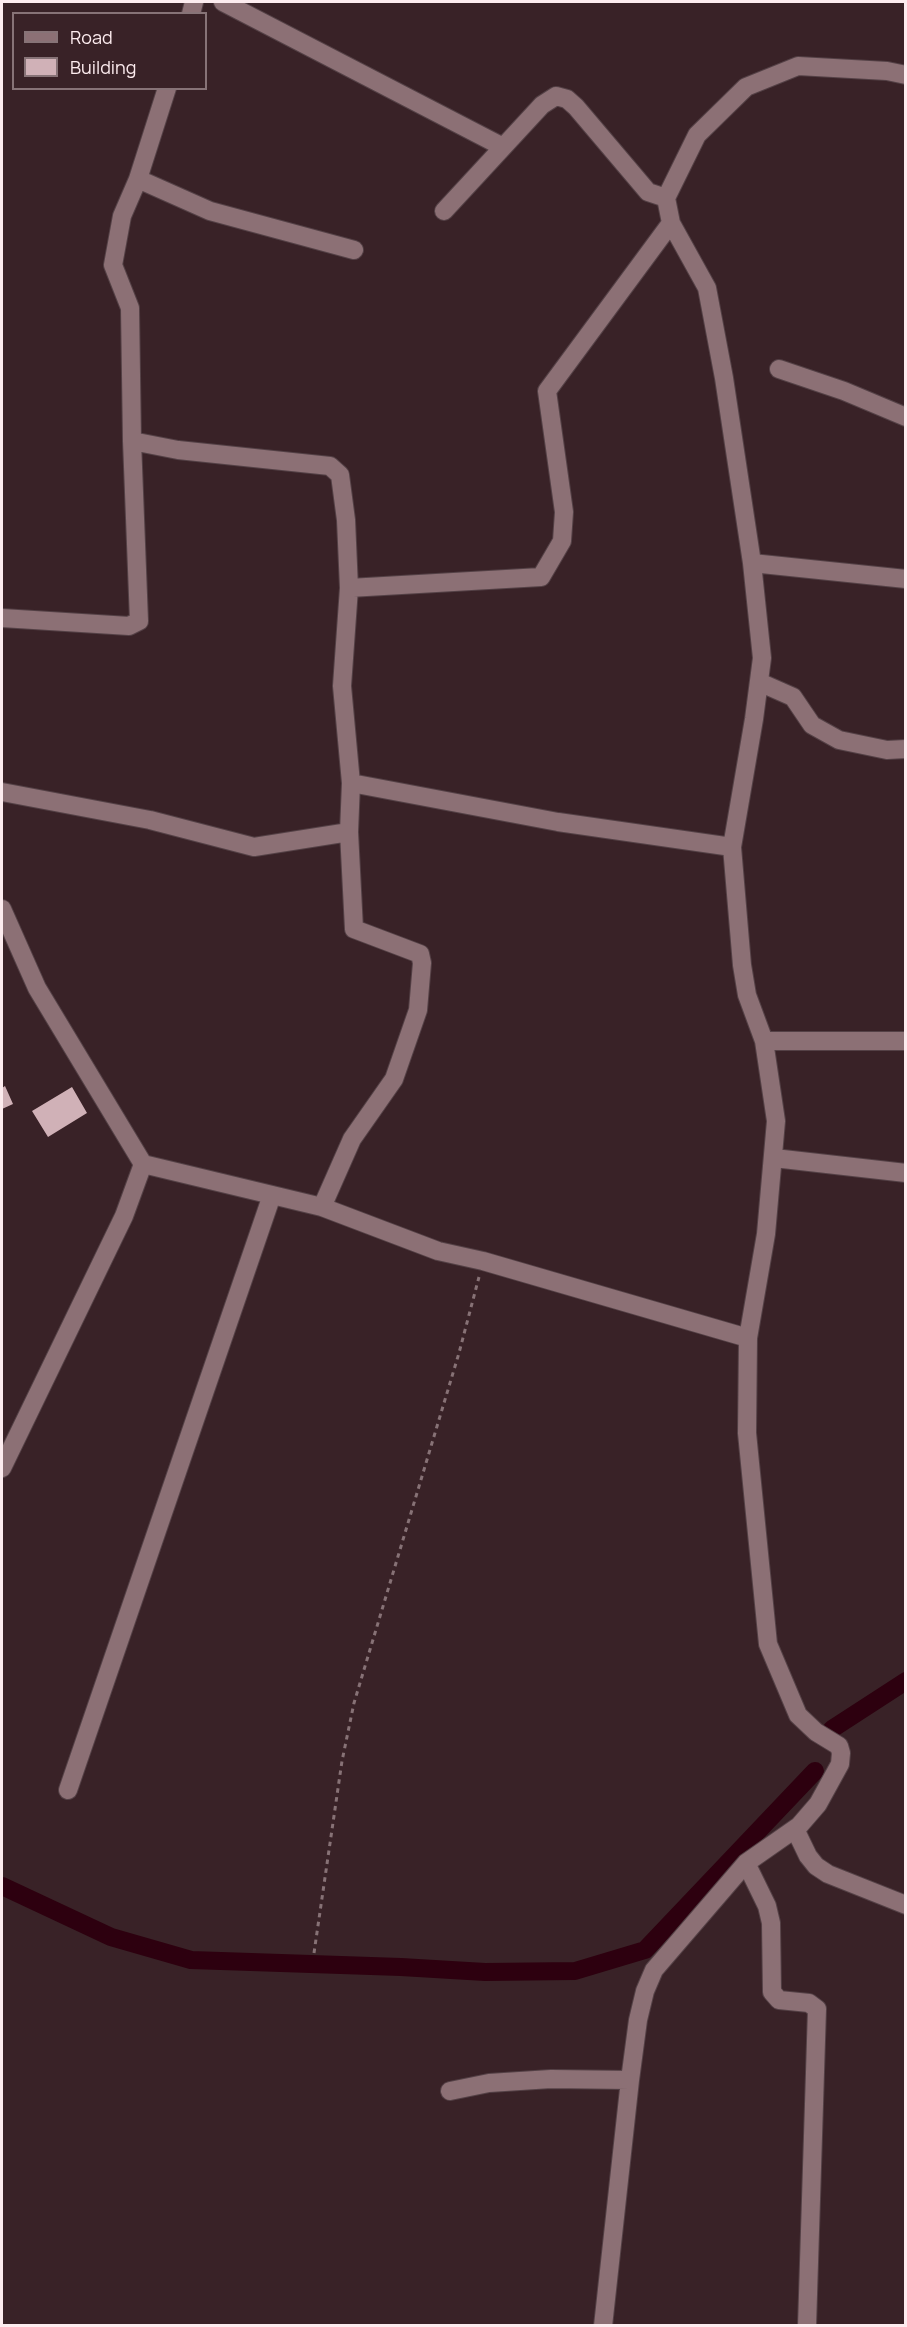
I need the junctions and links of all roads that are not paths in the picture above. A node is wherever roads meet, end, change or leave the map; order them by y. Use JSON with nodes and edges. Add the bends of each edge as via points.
{"nodes":[{"id":1,"x":223,"y":2,"type":"edge"},
{"id":2,"x":906,"y":75,"type":"edge"},
{"id":3,"x":166,"y":90,"type":"edge"},
{"id":4,"x":503,"y":147,"type":"junction"},
{"id":5,"x":138,"y":179,"type":"junction"},
{"id":6,"x":666,"y":198,"type":"junction"},
{"id":7,"x":444,"y":211,"type":"dead end"},
{"id":8,"x":671,"y":223,"type":"junction"},
{"id":9,"x":354,"y":250,"type":"dead end"},
{"id":10,"x":779,"y":369,"type":"dead end"},
{"id":11,"x":906,"y":417,"type":"edge"},
{"id":12,"x":132,"y":441,"type":"junction"},
{"id":13,"x":752,"y":563,"type":"junction"},
{"id":14,"x":906,"y":579,"type":"edge"},
{"id":15,"x":349,"y":588,"type":"junction"},
{"id":16,"x":2,"y":618,"type":"edge"},
{"id":17,"x":759,"y":682,"type":"junction"},
{"id":18,"x":906,"y":749,"type":"edge"},
{"id":19,"x":351,"y":783,"type":"junction"},
{"id":20,"x":2,"y":792,"type":"edge"},
{"id":21,"x":349,"y":832,"type":"junction"},
{"id":22,"x":732,"y":847,"type":"junction"},
{"id":23,"x":2,"y":909,"type":"edge"},
{"id":24,"x":764,"y":1041,"type":"junction"},
{"id":25,"x":906,"y":1041,"type":"edge"},
{"id":26,"x":774,"y":1158,"type":"junction"},
{"id":27,"x":143,"y":1164,"type":"junction"},
{"id":28,"x":906,"y":1173,"type":"edge"},
{"id":29,"x":272,"y":1195,"type":"junction"},
{"id":30,"x":322,"y":1208,"type":"junction"},
{"id":31,"x":748,"y":1338,"type":"junction"},
{"id":32,"x":2,"y":1468,"type":"edge"},
{"id":33,"x":68,"y":1790,"type":"dead end"},
{"id":34,"x":795,"y":1829,"type":"junction"},
{"id":35,"x":746,"y":1863,"type":"junction"},
{"id":36,"x":906,"y":1905,"type":"edge"},
{"id":37,"x":630,"y":2079,"type":"junction"},
{"id":38,"x":450,"y":2091,"type":"dead end"},
{"id":39,"x":603,"y":2325,"type":"edge"},
{"id":40,"x":807,"y":2325,"type":"edge"}],
"edges":[{"from":1,"to":4,"type":"street"},
{"from":2,"to":6,"type":"street","via":[[798,66],[746,87],[697,135]]},
{"from":3,"to":5,"type":"street"},
{"from":4,"to":6,"type":"street","via":[[542,105],[556,96],[567,99],[648,192]]},
{"from":4,"to":7,"type":"street"},
{"from":5,"to":9,"type":"street","via":[[210,211]]},
{"from":5,"to":12,"type":"street","via":[[122,216],[112,265],[130,308]]},
{"from":6,"to":8,"type":"street"},
{"from":8,"to":13,"type":"street","via":[[707,288]]},
{"from":8,"to":15,"type":"street","via":[[547,391],[564,512],[562,541],[541,577]]},
{"from":10,"to":11,"type":"street"},
{"from":12,"to":15,"type":"street","via":[[178,450],[330,466],[340,475]]},
{"from":12,"to":16,"type":"street","via":[[139,621],[129,626]]},
{"from":13,"to":14,"type":"street"},
{"from":13,"to":17,"type":"street","via":[[762,658]]},
{"from":15,"to":19,"type":"street","via":[[342,686]]},
{"from":17,"to":18,"type":"street","via":[[793,697],[812,725],[839,740],[887,750]]},
{"from":17,"to":22,"type":"street"},
{"from":19,"to":21,"type":"street"},
{"from":19,"to":22,"type":"street","via":[[558,822]]},
{"from":20,"to":21,"type":"street","via":[[150,820],[254,847]]},
{"from":21,"to":30,"type":"street","via":[[354,928],[420,954],[420,986],[418,1010],[394,1079],[352,1138]]},
{"from":22,"to":24,"type":"street","via":[[745,985]]},
{"from":23,"to":27,"type":"street","via":[[37,988]]},
{"from":24,"to":25,"type":"street"},
{"from":24,"to":26,"type":"street","via":[[776,1121]]},
{"from":26,"to":28,"type":"street"},
{"from":26,"to":31,"type":"street"},
{"from":27,"to":29,"type":"street"},
{"from":27,"to":32,"type":"street","via":[[124,1216]]},
{"from":29,"to":30,"type":"street"},
{"from":29,"to":33,"type":"street"},
{"from":30,"to":31,"type":"street","via":[[438,1251]]},
{"from":31,"to":34,"type":"street","via":[[747,1432],[768,1644],[798,1715],[839,1746],[841,1752],[840,1764],[818,1804]]},
{"from":34,"to":35,"type":"street"},
{"from":34,"to":36,"type":"street","via":[[816,1866]]},
{"from":35,"to":37,"type":"street","via":[[654,1970],[638,2020]]},
{"from":35,"to":40,"type":"street","via":[[771,1923],[772,1992],[779,2000],[809,2003],[817,2009]]},
{"from":37,"to":38,"type":"street","via":[[489,2083]]},
{"from":37,"to":39,"type":"street"}]}
